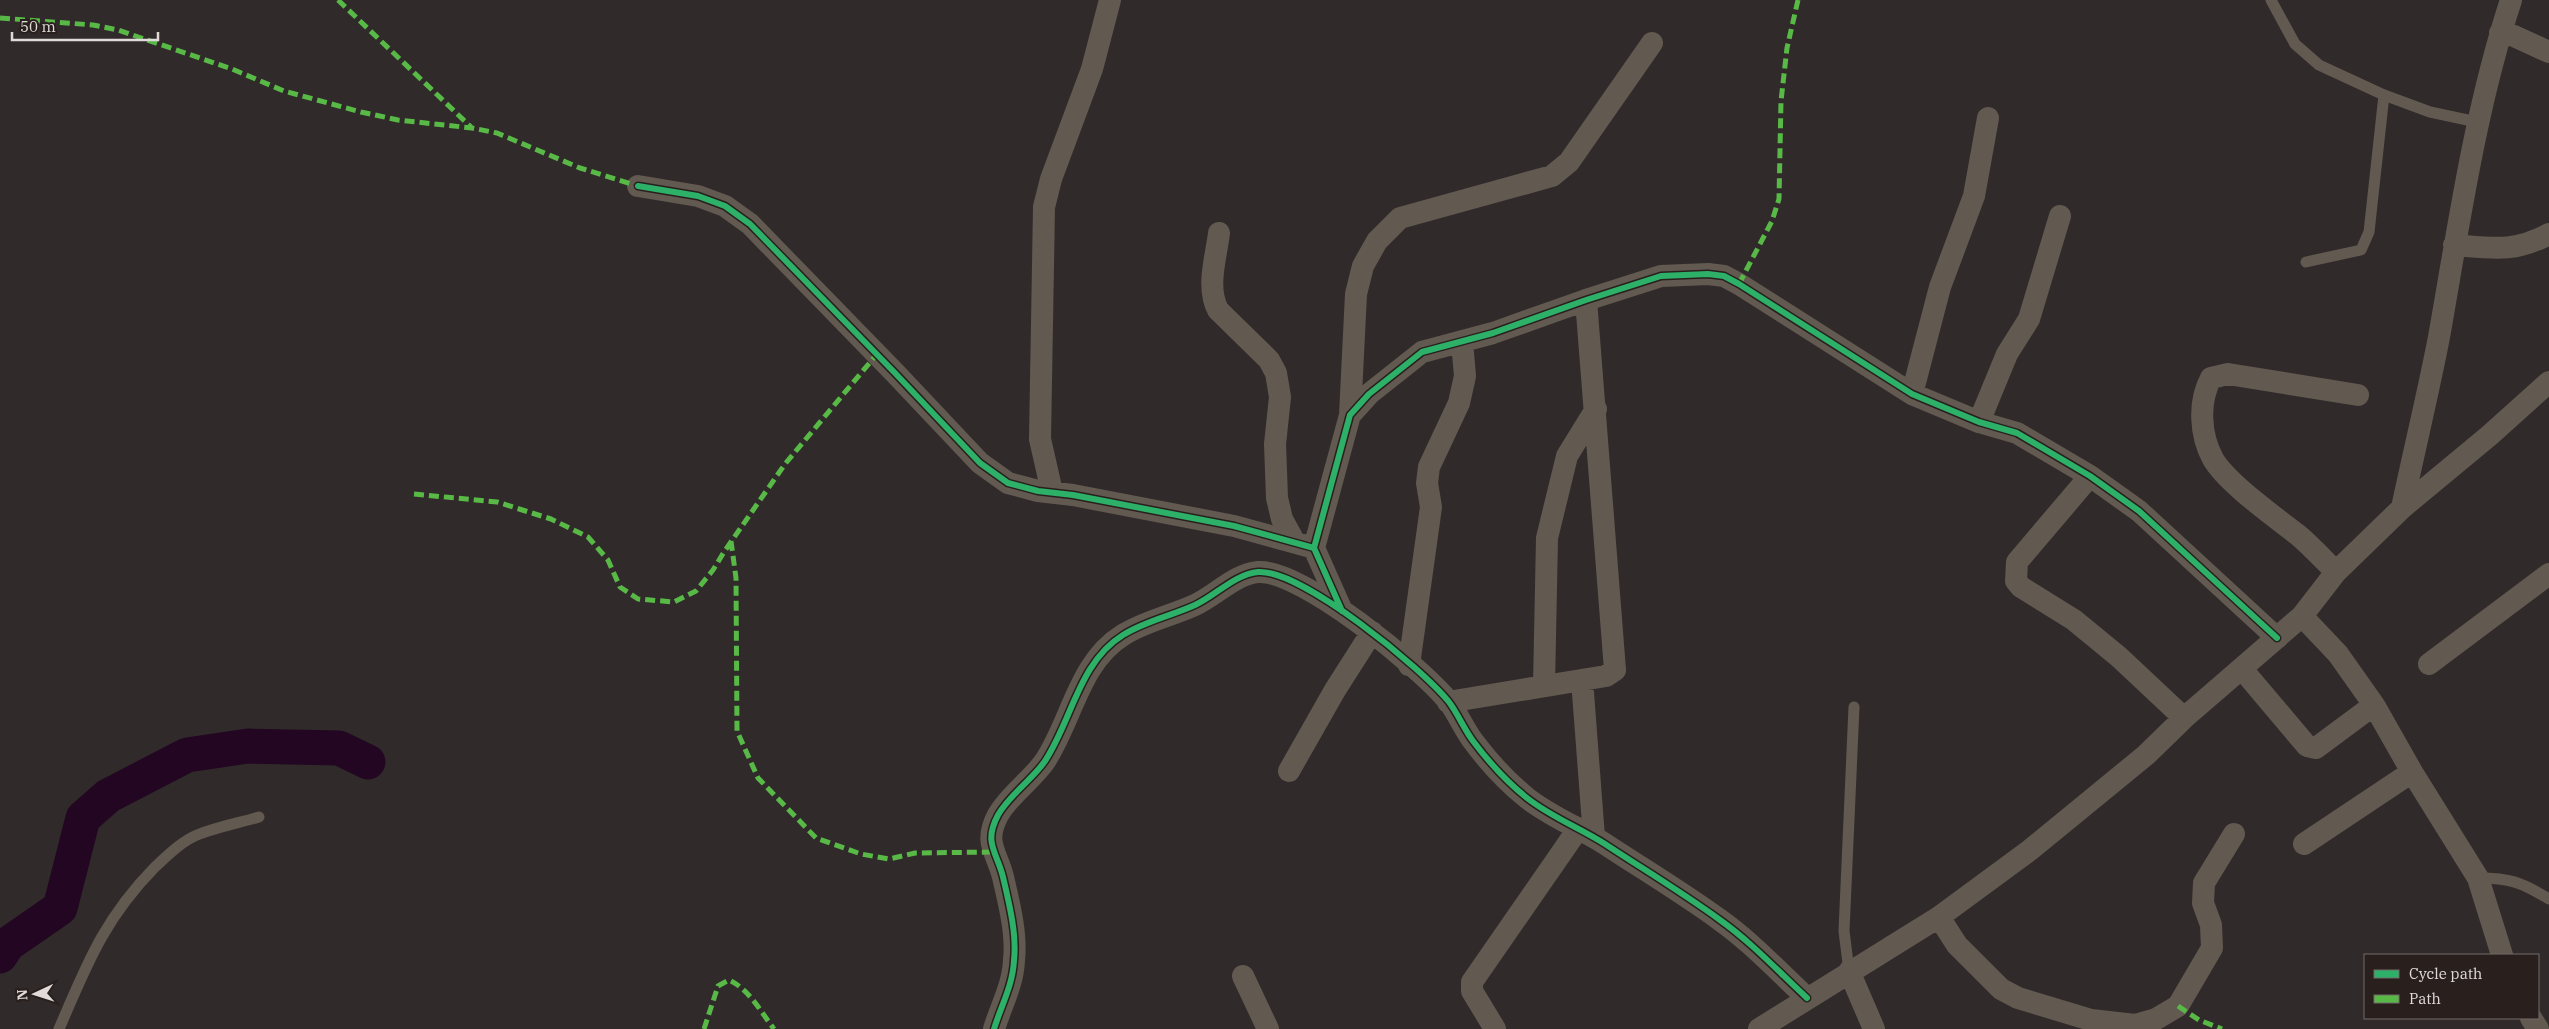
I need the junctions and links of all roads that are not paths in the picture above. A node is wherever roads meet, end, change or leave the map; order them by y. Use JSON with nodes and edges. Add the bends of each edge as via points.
{"nodes":[{"id":1,"x":1110,"y":0,"type":"edge"},
{"id":2,"x":2271,"y":0,"type":"edge"},
{"id":3,"x":2511,"y":0,"type":"edge"},
{"id":4,"x":2500,"y":33,"type":"junction"},
{"id":5,"x":1652,"y":43,"type":"dead end"},
{"id":6,"x":2549,"y":52,"type":"edge"},
{"id":7,"x":2384,"y":96,"type":"junction"},
{"id":8,"x":1988,"y":118,"type":"dead end"},
{"id":9,"x":2477,"y":122,"type":"junction"},
{"id":10,"x":638,"y":186,"type":"dead end"},
{"id":11,"x":2060,"y":216,"type":"dead end"},
{"id":12,"x":1219,"y":233,"type":"dead end"},
{"id":13,"x":2549,"y":234,"type":"edge"},
{"id":14,"x":2454,"y":245,"type":"junction"},
{"id":15,"x":2306,"y":262,"type":"dead end"},
{"id":16,"x":1586,"y":300,"type":"junction"},
{"id":17,"x":1462,"y":342,"type":"junction"},
{"id":18,"x":2549,"y":382,"type":"edge"},
{"id":19,"x":1912,"y":394,"type":"junction"},
{"id":20,"x":2358,"y":395,"type":"dead end"},
{"id":21,"x":1596,"y":409,"type":"junction"},
{"id":22,"x":1350,"y":415,"type":"junction"},
{"id":23,"x":1979,"y":422,"type":"junction"},
{"id":24,"x":2090,"y":476,"type":"junction"},
{"id":25,"x":1052,"y":492,"type":"junction"},
{"id":26,"x":2402,"y":508,"type":"junction"},
{"id":27,"x":1304,"y":544,"type":"junction"},
{"id":28,"x":2336,"y":572,"type":"junction"},
{"id":29,"x":2549,"y":574,"type":"edge"},
{"id":30,"x":1342,"y":610,"type":"junction"},
{"id":31,"x":2302,"y":616,"type":"junction"},
{"id":32,"x":1372,"y":632,"type":"junction"},
{"id":33,"x":2278,"y":638,"type":"junction"},
{"id":34,"x":2429,"y":664,"type":"dead end"},
{"id":35,"x":1409,"y":665,"type":"junction"},
{"id":36,"x":2242,"y":669,"type":"junction"},
{"id":37,"x":1582,"y":680,"type":"junction"},
{"id":38,"x":1544,"y":686,"type":"junction"},
{"id":39,"x":1448,"y":702,"type":"junction"},
{"id":40,"x":2374,"y":705,"type":"junction"},
{"id":41,"x":1854,"y":707,"type":"dead end"},
{"id":42,"x":2184,"y":718,"type":"junction"},
{"id":43,"x":1289,"y":771,"type":"dead end"},
{"id":44,"x":2412,"y":772,"type":"junction"},
{"id":45,"x":259,"y":817,"type":"dead end"},
{"id":46,"x":1586,"y":833,"type":"junction"},
{"id":47,"x":2234,"y":834,"type":"dead end"},
{"id":48,"x":2304,"y":844,"type":"dead end"},
{"id":49,"x":2478,"y":878,"type":"junction"},
{"id":50,"x":2549,"y":898,"type":"edge"},
{"id":51,"x":1939,"y":917,"type":"junction"},
{"id":52,"x":2502,"y":954,"type":"edge"},
{"id":53,"x":1849,"y":971,"type":"junction"},
{"id":54,"x":1243,"y":976,"type":"dead end"},
{"id":55,"x":1807,"y":998,"type":"junction"},
{"id":56,"x":2089,"y":1025,"type":"edge"},
{"id":57,"x":59,"y":1029,"type":"edge"},
{"id":58,"x":994,"y":1029,"type":"edge"},
{"id":59,"x":1268,"y":1029,"type":"edge"},
{"id":60,"x":1495,"y":1029,"type":"edge"},
{"id":61,"x":1759,"y":1029,"type":"edge"},
{"id":62,"x":1874,"y":1029,"type":"edge"}],
"edges":[{"from":1,"to":25,"type":"street","via":[[1092,69],[1051,179],[1044,207],[1040,430]]},
{"from":2,"to":7,"type":"lane","via":[[2295,44],[2319,65]]},
{"from":3,"to":4,"type":"street"},
{"from":4,"to":6,"type":"street"},
{"from":4,"to":9,"type":"street"},
{"from":5,"to":22,"type":"street","via":[[1569,162],[1552,176],[1400,218],[1377,241],[1363,266],[1356,294]]},
{"from":7,"to":9,"type":"lane","via":[[2430,112]]},
{"from":7,"to":15,"type":"lane","via":[[2369,232],[2361,250]]},
{"from":8,"to":19,"type":"street","via":[[1974,196],[1940,287]]},
{"from":9,"to":14,"type":"street"},
{"from":10,"to":25,"type":"street","via":[[698,196],[725,206],[750,224],[980,464],[1008,483]]},
{"from":11,"to":23,"type":"street","via":[[2029,319],[2007,354]]},
{"from":12,"to":27,"type":"street","via":[[1211,290],[1213,300],[1218,310],[1269,360],[1276,373],[1280,397],[1275,444],[1276,498],[1282,518]]},
{"from":13,"to":14,"type":"street","via":[[2524,246]]},
{"from":14,"to":26,"type":"street","via":[[2438,339]]},
{"from":16,"to":17,"type":"street"},
{"from":16,"to":19,"type":"street","via":[[1661,276],[1724,276]]},
{"from":16,"to":21,"type":"street"},
{"from":17,"to":22,"type":"street","via":[[1422,352],[1370,394]]},
{"from":17,"to":35,"type":"street","via":[[1465,376],[1459,403],[1429,467],[1427,483],[1431,507]]},
{"from":18,"to":26,"type":"street"},
{"from":19,"to":23,"type":"street"},
{"from":20,"to":28,"type":"street","via":[[2228,374],[2211,378],[2201,413],[2213,459],[2238,487],[2300,537]]},
{"from":21,"to":37,"type":"street","via":[[1614,670],[1606,676]]},
{"from":21,"to":38,"type":"street","via":[[1567,456],[1547,538]]},
{"from":22,"to":27,"type":"street"},
{"from":23,"to":24,"type":"street","via":[[2017,433]]},
{"from":24,"to":33,"type":"street","via":[[2139,511]]},
{"from":24,"to":42,"type":"street","via":[[2017,562],[2016,581],[2074,620]]},
{"from":25,"to":27,"type":"street","via":[[1234,526]]},
{"from":26,"to":28,"type":"street"},
{"from":27,"to":30,"type":"street"},
{"from":28,"to":31,"type":"street"},
{"from":29,"to":34,"type":"street"},
{"from":30,"to":32,"type":"street"},
{"from":30,"to":58,"type":"street","via":[[1283,578],[1254,572],[1197,604],[1125,633],[1100,654],[1059,738],[1043,764],[998,815],[991,835],[992,852],[1002,872],[1009,905],[1014,961],[1008,994]]},
{"from":31,"to":33,"type":"street"},
{"from":31,"to":40,"type":"street","via":[[2338,654]]},
{"from":32,"to":35,"type":"street"},
{"from":32,"to":43,"type":"street"},
{"from":33,"to":36,"type":"street"},
{"from":35,"to":39,"type":"street"},
{"from":36,"to":40,"type":"street","via":[[2311,748],[2316,748]]},
{"from":36,"to":42,"type":"street"},
{"from":37,"to":38,"type":"street"},
{"from":37,"to":46,"type":"street"},
{"from":38,"to":39,"type":"street"},
{"from":39,"to":46,"type":"street","via":[[1473,742],[1499,772],[1526,797]]},
{"from":40,"to":44,"type":"street"},
{"from":41,"to":53,"type":"lane","via":[[1844,931]]},
{"from":42,"to":51,"type":"street","via":[[2146,755],[2030,850]]},
{"from":44,"to":48,"type":"street"},
{"from":44,"to":49,"type":"street"},
{"from":45,"to":57,"type":"lane","via":[[195,835],[167,856],[139,884],[116,911],[96,943]]},
{"from":46,"to":55,"type":"street","via":[[1720,920],[1752,945]]},
{"from":46,"to":60,"type":"street","via":[[1472,982],[1472,992]]},
{"from":47,"to":56,"type":"street","via":[[2204,883],[2203,903],[2211,925],[2212,948],[2178,1006],[2156,1020],[2135,1025]]},
{"from":49,"to":50,"type":"lane","via":[[2501,878],[2522,883]]},
{"from":49,"to":52,"type":"street"},
{"from":51,"to":53,"type":"street"},
{"from":51,"to":56,"type":"street","via":[[1957,945],[2001,989]]},
{"from":53,"to":55,"type":"street"},
{"from":53,"to":62,"type":"street"},
{"from":54,"to":59,"type":"street"},
{"from":55,"to":61,"type":"street"}]}
